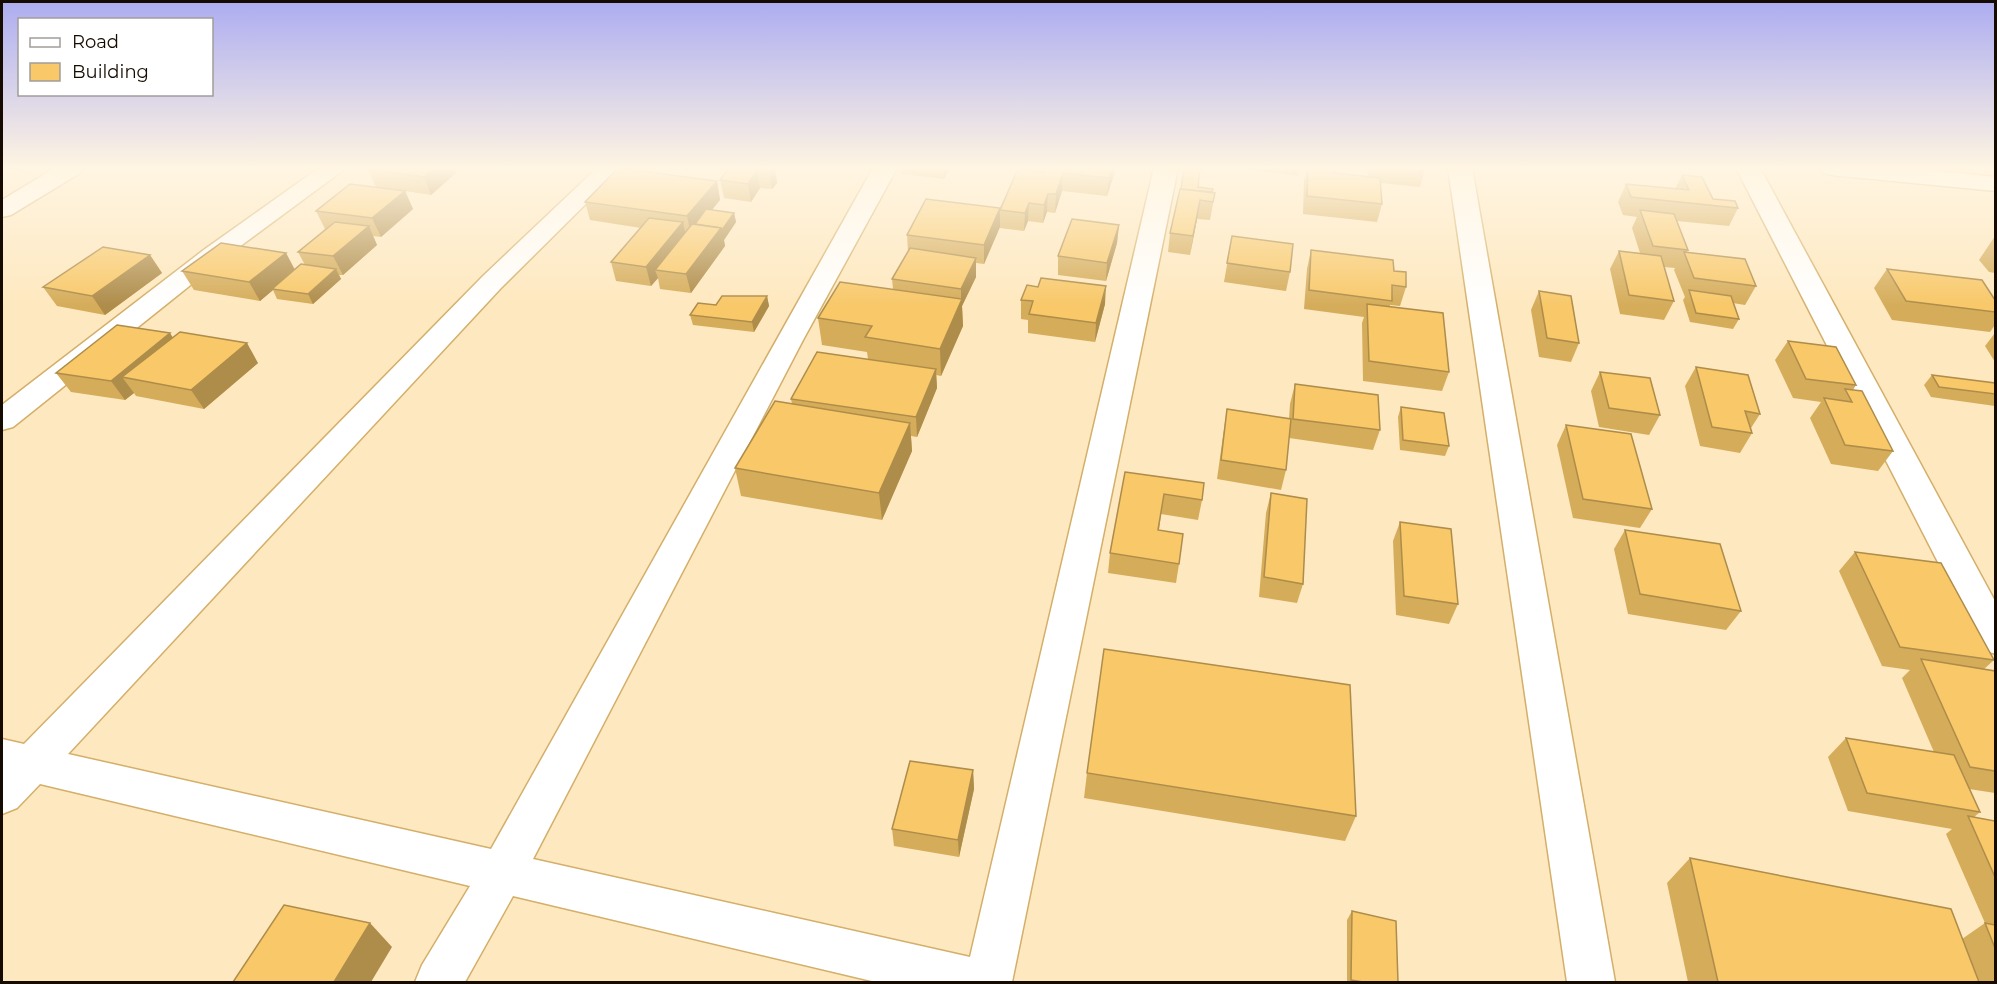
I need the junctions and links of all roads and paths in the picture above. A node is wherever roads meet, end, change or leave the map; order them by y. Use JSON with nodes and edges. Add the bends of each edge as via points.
{"nodes":[{"id":1,"x":270,"y":214,"type":"edge"},
{"id":2,"x":563,"y":214,"type":"edge"},
{"id":3,"x":859,"y":214,"type":"edge"},
{"id":4,"x":1156,"y":214,"type":"edge"},
{"id":5,"x":1467,"y":214,"type":"edge"},
{"id":6,"x":1772,"y":214,"type":"edge"},
{"id":7,"x":2,"y":420,"type":"edge"},
{"id":8,"x":1995,"y":639,"type":"edge"},
{"id":9,"x":16,"y":760,"type":"edge"},
{"id":10,"x":2,"y":795,"type":"edge"},
{"id":11,"x":501,"y":875,"type":"junction"},
{"id":12,"x":439,"y":982,"type":"edge"},
{"id":13,"x":974,"y":982,"type":"edge"},
{"id":14,"x":988,"y":982,"type":"edge"},
{"id":15,"x":1591,"y":982,"type":"edge"}],
"edges":[{"from":1,"to":7,"type":"street"},
{"from":2,"to":9,"type":"street"},
{"from":3,"to":11,"type":"street"},
{"from":4,"to":14,"type":"street"},
{"from":5,"to":15,"type":"street"},
{"from":6,"to":8,"type":"street"},
{"from":9,"to":10,"type":"street"},
{"from":9,"to":11,"type":"street"},
{"from":11,"to":12,"type":"street"},
{"from":11,"to":13,"type":"street"}]}
